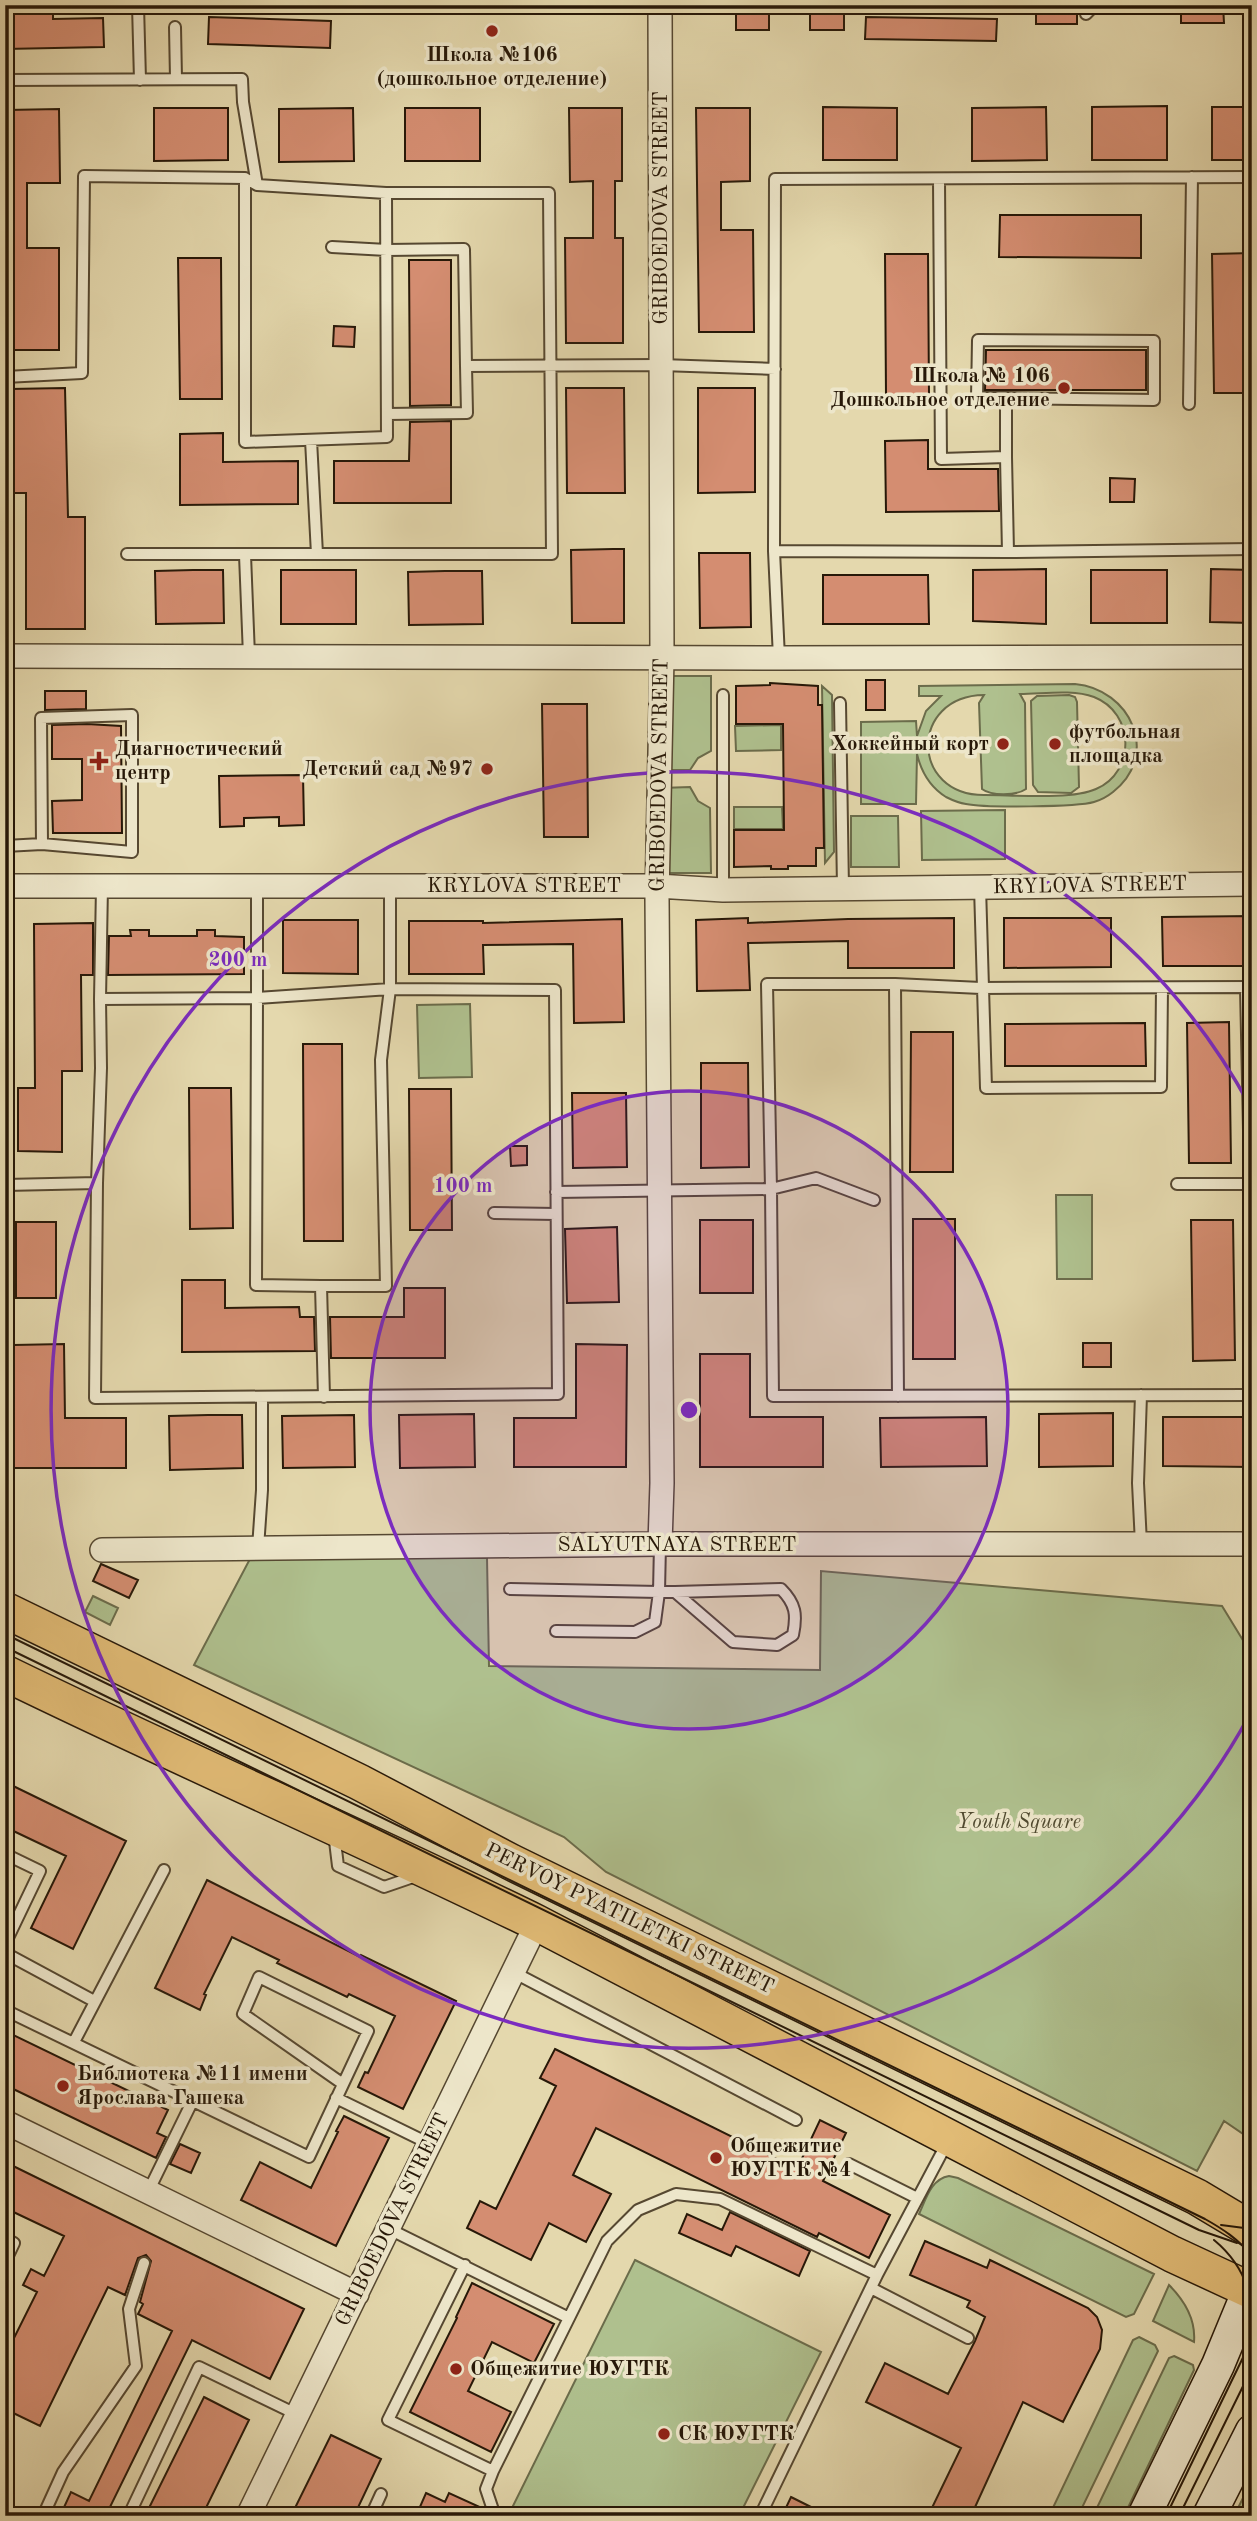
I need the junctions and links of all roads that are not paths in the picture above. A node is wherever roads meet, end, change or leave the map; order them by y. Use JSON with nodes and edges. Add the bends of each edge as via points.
{"nodes":[{"id":1,"x":138,"y":5,"type":"edge"},
{"id":2,"x":314,"y":5,"type":"edge"},
{"id":3,"x":660,"y":5,"type":"edge"},
{"id":4,"x":221,"y":8,"type":"dead end"},
{"id":5,"x":175,"y":27,"type":"dead end"},
{"id":6,"x":176,"y":79,"type":"junction"},
{"id":7,"x":5,"y":80,"type":"edge"},
{"id":8,"x":140,"y":80,"type":"junction"},
{"id":9,"x":1192,"y":177,"type":"junction"},
{"id":10,"x":1252,"y":177,"type":"edge"},
{"id":11,"x":245,"y":178,"type":"junction"},
{"id":12,"x":939,"y":180,"type":"junction"},
{"id":13,"x":257,"y":185,"type":"junction"},
{"id":14,"x":386,"y":193,"type":"junction"},
{"id":15,"x":332,"y":247,"type":"dead end"},
{"id":16,"x":387,"y":250,"type":"junction"},
{"id":17,"x":661,"y":365,"type":"junction"},
{"id":18,"x":466,"y":366,"type":"junction"},
{"id":19,"x":550,"y":366,"type":"junction"},
{"id":20,"x":775,"y":369,"type":"junction"},
{"id":21,"x":5,"y":377,"type":"edge"},
{"id":22,"x":1006,"y":398,"type":"junction"},
{"id":23,"x":1189,"y":404,"type":"dead end"},
{"id":24,"x":387,"y":414,"type":"junction"},
{"id":25,"x":312,"y":440,"type":"junction"},
{"id":26,"x":1006,"y":457,"type":"junction"},
{"id":27,"x":1252,"y":549,"type":"edge"},
{"id":28,"x":774,"y":551,"type":"junction"},
{"id":29,"x":1008,"y":552,"type":"junction"},
{"id":30,"x":127,"y":554,"type":"dead end"},
{"id":31,"x":317,"y":554,"type":"junction"},
{"id":32,"x":245,"y":555,"type":"junction"},
{"id":33,"x":5,"y":656,"type":"edge"},
{"id":34,"x":249,"y":656,"type":"junction"},
{"id":35,"x":662,"y":657,"type":"junction"},
{"id":36,"x":1252,"y":657,"type":"edge"},
{"id":37,"x":779,"y":659,"type":"junction"},
{"id":38,"x":723,"y":695,"type":"dead end"},
{"id":39,"x":1252,"y":697,"type":"edge"},
{"id":40,"x":840,"y":703,"type":"dead end"},
{"id":41,"x":1252,"y":834,"type":"edge"},
{"id":42,"x":42,"y":844,"type":"junction"},
{"id":43,"x":5,"y":846,"type":"edge"},
{"id":44,"x":1252,"y":884,"type":"edge"},
{"id":45,"x":5,"y":886,"type":"edge"},
{"id":46,"x":102,"y":886,"type":"junction"},
{"id":47,"x":257,"y":886,"type":"junction"},
{"id":48,"x":390,"y":886,"type":"junction"},
{"id":49,"x":657,"y":886,"type":"junction"},
{"id":50,"x":980,"y":887,"type":"junction"},
{"id":51,"x":843,"y":888,"type":"junction"},
{"id":52,"x":723,"y":890,"type":"junction"},
{"id":53,"x":895,"y":984,"type":"junction"},
{"id":54,"x":1162,"y":987,"type":"junction"},
{"id":55,"x":1249,"y":987,"type":"edge"},
{"id":56,"x":982,"y":988,"type":"junction"},
{"id":57,"x":390,"y":989,"type":"junction"},
{"id":58,"x":257,"y":998,"type":"junction"},
{"id":59,"x":100,"y":999,"type":"junction"},
{"id":60,"x":97,"y":1183,"type":"junction"},
{"id":61,"x":1177,"y":1184,"type":"dead end"},
{"id":62,"x":1250,"y":1184,"type":"junction"},
{"id":63,"x":5,"y":1185,"type":"edge"},
{"id":64,"x":771,"y":1189,"type":"junction"},
{"id":65,"x":660,"y":1191,"type":"junction"},
{"id":66,"x":556,"y":1192,"type":"junction"},
{"id":67,"x":874,"y":1200,"type":"dead end"},
{"id":68,"x":494,"y":1213,"type":"dead end"},
{"id":69,"x":556,"y":1214,"type":"junction"},
{"id":70,"x":1252,"y":1273,"type":"edge"},
{"id":71,"x":321,"y":1286,"type":"junction"},
{"id":72,"x":1141,"y":1395,"type":"junction"},
{"id":73,"x":1252,"y":1395,"type":"edge"},
{"id":74,"x":898,"y":1396,"type":"junction"},
{"id":75,"x":262,"y":1397,"type":"junction"},
{"id":76,"x":324,"y":1398,"type":"junction"},
{"id":77,"x":660,"y":1544,"type":"junction"},
{"id":78,"x":1252,"y":1544,"type":"edge"},
{"id":79,"x":1141,"y":1545,"type":"junction"},
{"id":80,"x":258,"y":1548,"type":"junction"},
{"id":81,"x":102,"y":1550,"type":"dead end"},
{"id":82,"x":510,"y":1589,"type":"dead end"},
{"id":83,"x":659,"y":1592,"type":"junction"},
{"id":84,"x":675,"y":1592,"type":"junction"},
{"id":85,"x":5,"y":1610,"type":"edge"},
{"id":86,"x":556,"y":1631,"type":"dead end"},
{"id":87,"x":5,"y":1673,"type":"edge"},
{"id":88,"x":5,"y":1854,"type":"edge"},
{"id":89,"x":164,"y":1870,"type":"dead end"},
{"id":90,"x":5,"y":1913,"type":"edge"},
{"id":91,"x":17,"y":1919,"type":"junction"},
{"id":92,"x":537,"y":1923,"type":"junction"},
{"id":93,"x":5,"y":1944,"type":"edge"},
{"id":94,"x":5,"y":1954,"type":"edge"},
{"id":95,"x":513,"y":1972,"type":"junction"},
{"id":96,"x":94,"y":2001,"type":"junction"},
{"id":97,"x":5,"y":2010,"type":"edge"},
{"id":98,"x":74,"y":2042,"type":"junction"},
{"id":99,"x":343,"y":2084,"type":"junction"},
{"id":100,"x":337,"y":2098,"type":"junction"},
{"id":101,"x":193,"y":2100,"type":"junction"},
{"id":102,"x":796,"y":2120,"type":"dead end"},
{"id":103,"x":5,"y":2122,"type":"edge"},
{"id":104,"x":950,"y":2137,"type":"junction"},
{"id":105,"x":430,"y":2144,"type":"junction"},
{"id":106,"x":849,"y":2164,"type":"dead end"},
{"id":107,"x":148,"y":2192,"type":"junction"},
{"id":108,"x":917,"y":2198,"type":"junction"},
{"id":109,"x":389,"y":2229,"type":"junction"},
{"id":110,"x":1252,"y":2230,"type":"edge"},
{"id":111,"x":5,"y":2238,"type":"edge"},
{"id":112,"x":5,"y":2262,"type":"edge"},
{"id":113,"x":144,"y":2263,"type":"dead end"},
{"id":114,"x":465,"y":2265,"type":"junction"},
{"id":115,"x":877,"y":2275,"type":"junction"},
{"id":116,"x":871,"y":2288,"type":"junction"},
{"id":117,"x":1251,"y":2289,"type":"edge"},
{"id":118,"x":357,"y":2294,"type":"junction"},
{"id":119,"x":569,"y":2318,"type":"junction"},
{"id":120,"x":968,"y":2338,"type":"dead end"},
{"id":121,"x":298,"y":2416,"type":"junction"},
{"id":122,"x":1252,"y":2431,"type":"edge"},
{"id":123,"x":493,"y":2471,"type":"junction"},
{"id":124,"x":381,"y":2494,"type":"dead end"},
{"id":125,"x":130,"y":2513,"type":"dead end"},
{"id":126,"x":43,"y":2516,"type":"edge"},
{"id":127,"x":248,"y":2516,"type":"edge"},
{"id":128,"x":371,"y":2516,"type":"edge"},
{"id":129,"x":495,"y":2516,"type":"edge"},
{"id":130,"x":760,"y":2516,"type":"edge"},
{"id":131,"x":1144,"y":2516,"type":"edge"},
{"id":132,"x":1209,"y":2516,"type":"edge"}],
"edges":[{"from":1,"to":8,"type":"lane"},
{"from":2,"to":4,"type":"lane"},
{"from":3,"to":17,"type":"street","name":"GRIBOEDOVA STREET"},
{"from":5,"to":6,"type":"lane"},
{"from":6,"to":8,"type":"lane"},
{"from":6,"to":13,"type":"lane","via":[[242,79]]},
{"from":7,"to":8,"type":"lane"},
{"from":9,"to":10,"type":"lane"},
{"from":9,"to":12,"type":"lane"},
{"from":9,"to":23,"type":"lane"},
{"from":11,"to":13,"type":"lane"},
{"from":11,"to":21,"type":"lane","via":[[85,176],[82,373]]},
{"from":11,"to":25,"type":"lane","via":[[245,442]]},
{"from":12,"to":20,"type":"lane","via":[[775,179]]},
{"from":12,"to":26,"type":"lane","via":[[941,459]]},
{"from":13,"to":14,"type":"lane"},
{"from":14,"to":16,"type":"lane"},
{"from":14,"to":19,"type":"lane","via":[[549,193]]},
{"from":15,"to":16,"type":"lane"},
{"from":16,"to":18,"type":"lane","via":[[464,249]]},
{"from":16,"to":24,"type":"lane"},
{"from":17,"to":19,"type":"lane"},
{"from":17,"to":20,"type":"lane"},
{"from":17,"to":35,"type":"street","name":"GRIBOEDOVA STREET"},
{"from":18,"to":19,"type":"lane"},
{"from":18,"to":24,"type":"lane","via":[[467,413]]},
{"from":19,"to":31,"type":"lane","via":[[552,554]]},
{"from":20,"to":28,"type":"lane"},
{"from":22,"to":22,"type":"lane","via":[[1154,400],[1154,341],[978,340],[977,398]]},
{"from":22,"to":26,"type":"lane"},
{"from":24,"to":25,"type":"lane","via":[[387,437]]},
{"from":25,"to":31,"type":"lane"},
{"from":26,"to":29,"type":"lane"},
{"from":27,"to":29,"type":"lane"},
{"from":28,"to":29,"type":"lane"},
{"from":28,"to":37,"type":"lane"},
{"from":30,"to":32,"type":"lane"},
{"from":31,"to":32,"type":"lane"},
{"from":32,"to":34,"type":"lane"},
{"from":33,"to":34,"type":"street"},
{"from":34,"to":35,"type":"street"},
{"from":35,"to":37,"type":"street"},
{"from":35,"to":49,"type":"street","name":"GRIBOEDOVA STREET"},
{"from":36,"to":37,"type":"street"},
{"from":38,"to":52,"type":"lane"},
{"from":39,"to":41,"type":"lane"},
{"from":40,"to":51,"type":"lane"},
{"from":42,"to":42,"type":"lane","via":[[132,852],[132,715],[41,718]]},
{"from":42,"to":43,"type":"lane"},
{"from":44,"to":50,"type":"street","name":"KRYLOVA STREET"},
{"from":45,"to":46,"type":"street","name":"KRYLOVA STREET"},
{"from":46,"to":47,"type":"street","name":"KRYLOVA STREET"},
{"from":46,"to":59,"type":"lane"},
{"from":47,"to":48,"type":"street","name":"KRYLOVA STREET"},
{"from":47,"to":58,"type":"lane"},
{"from":48,"to":49,"type":"street","name":"KRYLOVA STREET"},
{"from":48,"to":57,"type":"lane"},
{"from":49,"to":52,"type":"street","name":"KRYLOVA STREET"},
{"from":49,"to":65,"type":"street","name":"GRIBOEDOVA STREET"},
{"from":50,"to":51,"type":"street","name":"KRYLOVA STREET"},
{"from":50,"to":56,"type":"lane"},
{"from":51,"to":52,"type":"street","name":"KRYLOVA STREET"},
{"from":53,"to":56,"type":"lane"},
{"from":53,"to":64,"type":"lane","via":[[767,984]]},
{"from":53,"to":74,"type":"lane"},
{"from":54,"to":55,"type":"lane"},
{"from":54,"to":56,"type":"lane"},
{"from":54,"to":56,"type":"lane","via":[[1161,1087],[986,1088]]},
{"from":55,"to":62,"type":"lane"},
{"from":57,"to":58,"type":"lane"},
{"from":57,"to":66,"type":"lane","via":[[555,990]]},
{"from":57,"to":71,"type":"lane","via":[[381,1060],[386,1286]]},
{"from":58,"to":59,"type":"lane"},
{"from":58,"to":71,"type":"lane","via":[[257,1285]]},
{"from":59,"to":60,"type":"lane"},
{"from":60,"to":63,"type":"lane"},
{"from":60,"to":75,"type":"lane","via":[[95,1398]]},
{"from":61,"to":62,"type":"lane"},
{"from":62,"to":70,"type":"lane"},
{"from":64,"to":65,"type":"lane"},
{"from":64,"to":67,"type":"lane","via":[[816,1178]]},
{"from":64,"to":74,"type":"lane","via":[[773,1396]]},
{"from":65,"to":66,"type":"lane"},
{"from":65,"to":77,"type":"street","name":"GRIBOEDOVA STREET"},
{"from":66,"to":69,"type":"lane"},
{"from":68,"to":69,"type":"lane"},
{"from":69,"to":76,"type":"lane","via":[[558,1394]]},
{"from":71,"to":76,"type":"lane"},
{"from":72,"to":73,"type":"lane"},
{"from":72,"to":74,"type":"lane"},
{"from":72,"to":79,"type":"lane"},
{"from":75,"to":76,"type":"lane"},
{"from":75,"to":80,"type":"lane"},
{"from":77,"to":79,"type":"street","name":"SALYUTNAYA STREET"},
{"from":77,"to":80,"type":"street","name":"SALYUTNAYA STREET"},
{"from":77,"to":83,"type":"lane"},
{"from":78,"to":79,"type":"street","name":"SALYUTNAYA STREET"},
{"from":80,"to":81,"type":"street","name":"SALYUTNAYA STREET"},
{"from":82,"to":83,"type":"lane"},
{"from":83,"to":84,"type":"lane"},
{"from":83,"to":86,"type":"lane","via":[[655,1622],[635,1632]]},
{"from":84,"to":84,"type":"lane","via":[[781,1589],[792,1600],[796,1616],[793,1635],[777,1645],[733,1642]]},
{"from":85,"to":110,"type":"main road","name":"PERVOY PYATILETKI STREET","via":[[1197,2197]]},
{"from":87,"to":92,"type":"main road","name":"PERVOY PYATILETKI STREET"},
{"from":88,"to":91,"type":"lane","via":[[40,1871]]},
{"from":89,"to":96,"type":"lane"},
{"from":90,"to":91,"type":"lane"},
{"from":91,"to":93,"type":"lane"},
{"from":92,"to":95,"type":"street","name":"GRIBOEDOVA STREET"},
{"from":92,"to":104,"type":"main road","name":"PERVOY PYATILETKI STREET"},
{"from":94,"to":96,"type":"lane"},
{"from":95,"to":102,"type":"lane"},
{"from":95,"to":105,"type":"street","name":"GRIBOEDOVA STREET"},
{"from":96,"to":98,"type":"lane"},
{"from":97,"to":98,"type":"lane"},
{"from":98,"to":101,"type":"lane"},
{"from":99,"to":99,"type":"lane","via":[[243,2014],[260,1977],[368,2031]]},
{"from":99,"to":100,"type":"lane"},
{"from":100,"to":101,"type":"lane","via":[[309,2157]]},
{"from":100,"to":105,"type":"lane"},
{"from":101,"to":107,"type":"lane"},
{"from":103,"to":107,"type":"street"},
{"from":104,"to":108,"type":"lane"},
{"from":104,"to":117,"type":"main road","name":"PERVOY PYATILETKI STREET","via":[[1172,2254]]},
{"from":105,"to":109,"type":"street","name":"GRIBOEDOVA STREET"},
{"from":106,"to":108,"type":"lane"},
{"from":107,"to":118,"type":"street"},
{"from":108,"to":115,"type":"lane"},
{"from":109,"to":114,"type":"lane"},
{"from":109,"to":118,"type":"street","name":"GRIBOEDOVA STREET"},
{"from":111,"to":112,"type":"lane","via":[[15,2243]]},
{"from":113,"to":126,"type":"lane","via":[[129,2309],[136,2366],[64,2472]]},
{"from":114,"to":119,"type":"lane"},
{"from":114,"to":123,"type":"lane","via":[[388,2420]]},
{"from":115,"to":116,"type":"lane"},
{"from":115,"to":119,"type":"lane","via":[[720,2199],[676,2194],[638,2210],[607,2241]]},
{"from":116,"to":120,"type":"lane"},
{"from":116,"to":130,"type":"lane"},
{"from":117,"to":131,"type":"main road"},
{"from":118,"to":121,"type":"street","name":"GRIBOEDOVA STREET"},
{"from":119,"to":123,"type":"lane"},
{"from":121,"to":125,"type":"lane","via":[[199,2367]]},
{"from":121,"to":127,"type":"street","name":"GRIBOEDOVA STREET"},
{"from":122,"to":132,"type":"main road"},
{"from":123,"to":129,"type":"lane","via":[[486,2489]]},
{"from":124,"to":128,"type":"lane"}]}
